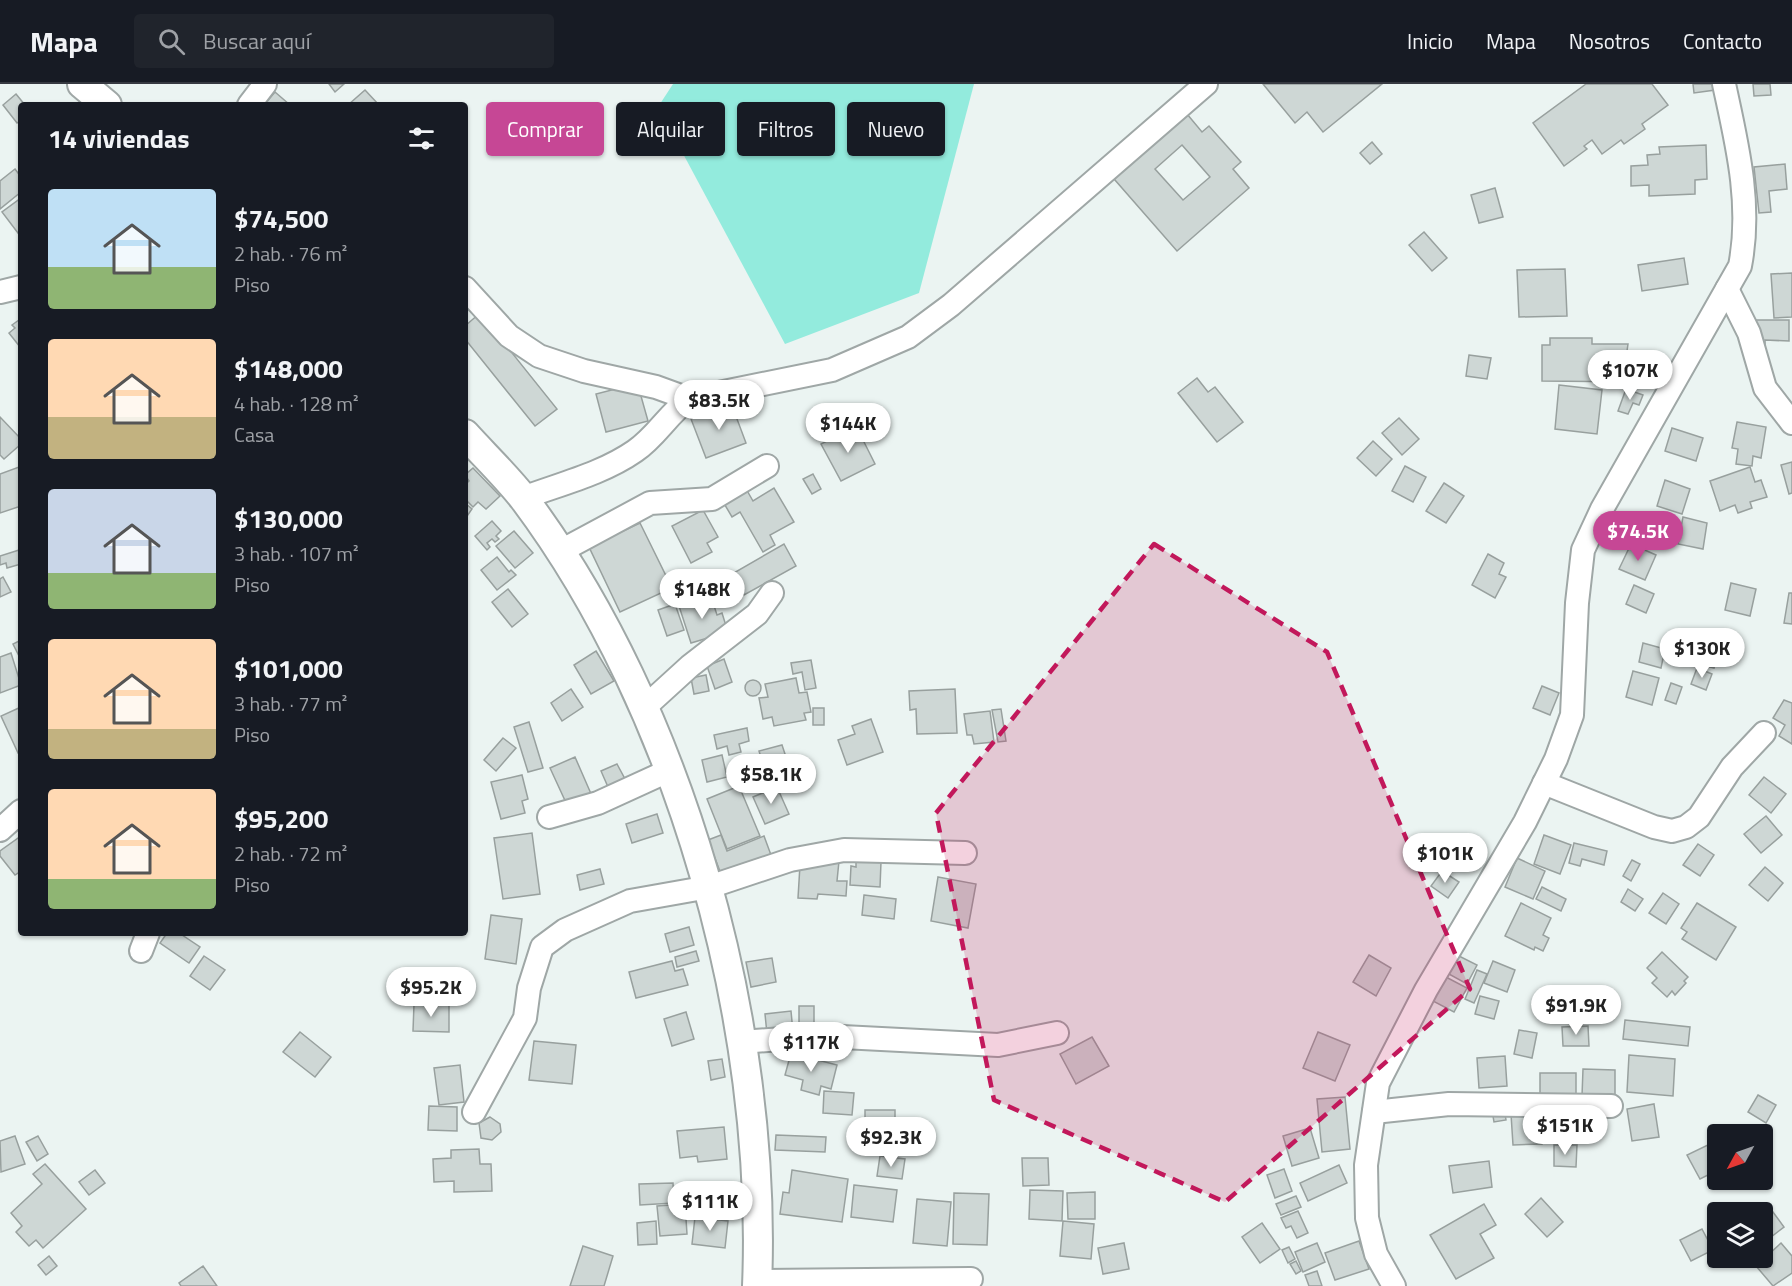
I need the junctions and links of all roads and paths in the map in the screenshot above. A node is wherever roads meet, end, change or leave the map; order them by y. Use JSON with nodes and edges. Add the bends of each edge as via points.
{"nodes":[{"id":1,"x":82,"y":84,"type":"edge"},
{"id":2,"x":265,"y":84,"type":"edge"},
{"id":3,"x":1206,"y":84,"type":"edge"},
{"id":4,"x":1724,"y":84,"type":"edge"},
{"id":5,"x":103,"y":102,"type":"edge"},
{"id":6,"x":251,"y":102,"type":"edge"},
{"id":7,"x":18,"y":288,"type":"edge"},
{"id":8,"x":1727,"y":289,"type":"junction"},
{"id":9,"x":468,"y":291,"type":"edge"},
{"id":10,"x":0,"y":292,"type":"edge"},
{"id":11,"x":689,"y":399,"type":"junction"},
{"id":12,"x":1792,"y":423,"type":"edge"},
{"id":13,"x":468,"y":437,"type":"edge"},
{"id":14,"x":767,"y":466,"type":"dead end"},
{"id":15,"x":523,"y":498,"type":"junction"},
{"id":16,"x":559,"y":552,"type":"junction"},
{"id":17,"x":771,"y":593,"type":"dead end"},
{"id":18,"x":645,"y":707,"type":"junction"},
{"id":19,"x":1764,"y":733,"type":"dead end"},
{"id":20,"x":668,"y":771,"type":"junction"},
{"id":21,"x":1544,"y":783,"type":"junction"},
{"id":22,"x":18,"y":814,"type":"edge"},
{"id":23,"x":549,"y":817,"type":"dead end"},
{"id":24,"x":0,"y":830,"type":"edge"},
{"id":25,"x":965,"y":853,"type":"dead end"},
{"id":26,"x":709,"y":887,"type":"junction"},
{"id":27,"x":1057,"y":1033,"type":"dead end"},
{"id":28,"x":741,"y":1042,"type":"junction"},
{"id":29,"x":1611,"y":1106,"type":"dead end"},
{"id":30,"x":474,"y":1112,"type":"dead end"},
{"id":31,"x":1374,"y":1112,"type":"junction"},
{"id":32,"x":970,"y":1279,"type":"dead end"},
{"id":33,"x":758,"y":1284,"type":"edge"},
{"id":34,"x":1394,"y":1286,"type":"edge"}],
"edges":[{"from":1,"to":5,"type":"main road"},
{"from":2,"to":6,"type":"street"},
{"from":3,"to":11,"type":"street","via":[[960,297],[908,337],[832,370]]},
{"from":4,"to":8,"type":"street","via":[[1740,154],[1745,241],[1740,266]]},
{"from":7,"to":10,"type":"street"},
{"from":8,"to":12,"type":"street","via":[[1749,333],[1765,388]]},
{"from":8,"to":21,"type":"street","via":[[1607,499],[1583,550],[1572,715]]},
{"from":9,"to":11,"type":"street","via":[[509,336],[539,356]]},
{"from":11,"to":15,"type":"street","via":[[637,450],[608,467]]},
{"from":13,"to":15,"type":"main road"},
{"from":14,"to":16,"type":"street","via":[[712,499],[650,503]]},
{"from":15,"to":16,"type":"main road"},
{"from":16,"to":18,"type":"main road","via":[[616,645]]},
{"from":17,"to":18,"type":"street","via":[[757,614]]},
{"from":18,"to":20,"type":"main road"},
{"from":19,"to":21,"type":"street","via":[[1732,767],[1699,817],[1672,831]]},
{"from":20,"to":23,"type":"street","via":[[598,803]]},
{"from":20,"to":26,"type":"main road"},
{"from":21,"to":31,"type":"street","via":[[1426,990],[1378,1083]]},
{"from":22,"to":24,"type":"street"},
{"from":25,"to":26,"type":"street","via":[[844,850],[789,860]]},
{"from":26,"to":28,"type":"main road"},
{"from":26,"to":30,"type":"street","via":[[630,901],[565,930],[542,947],[529,988],[525,1018]]},
{"from":27,"to":28,"type":"street","via":[[998,1045],[823,1036]]},
{"from":28,"to":33,"type":"main road","via":[[756,1161]]},
{"from":29,"to":31,"type":"street","via":[[1449,1104]]},
{"from":31,"to":34,"type":"street","via":[[1366,1165],[1367,1218],[1376,1254]]},
{"from":32,"to":33,"type":"street"}]}
